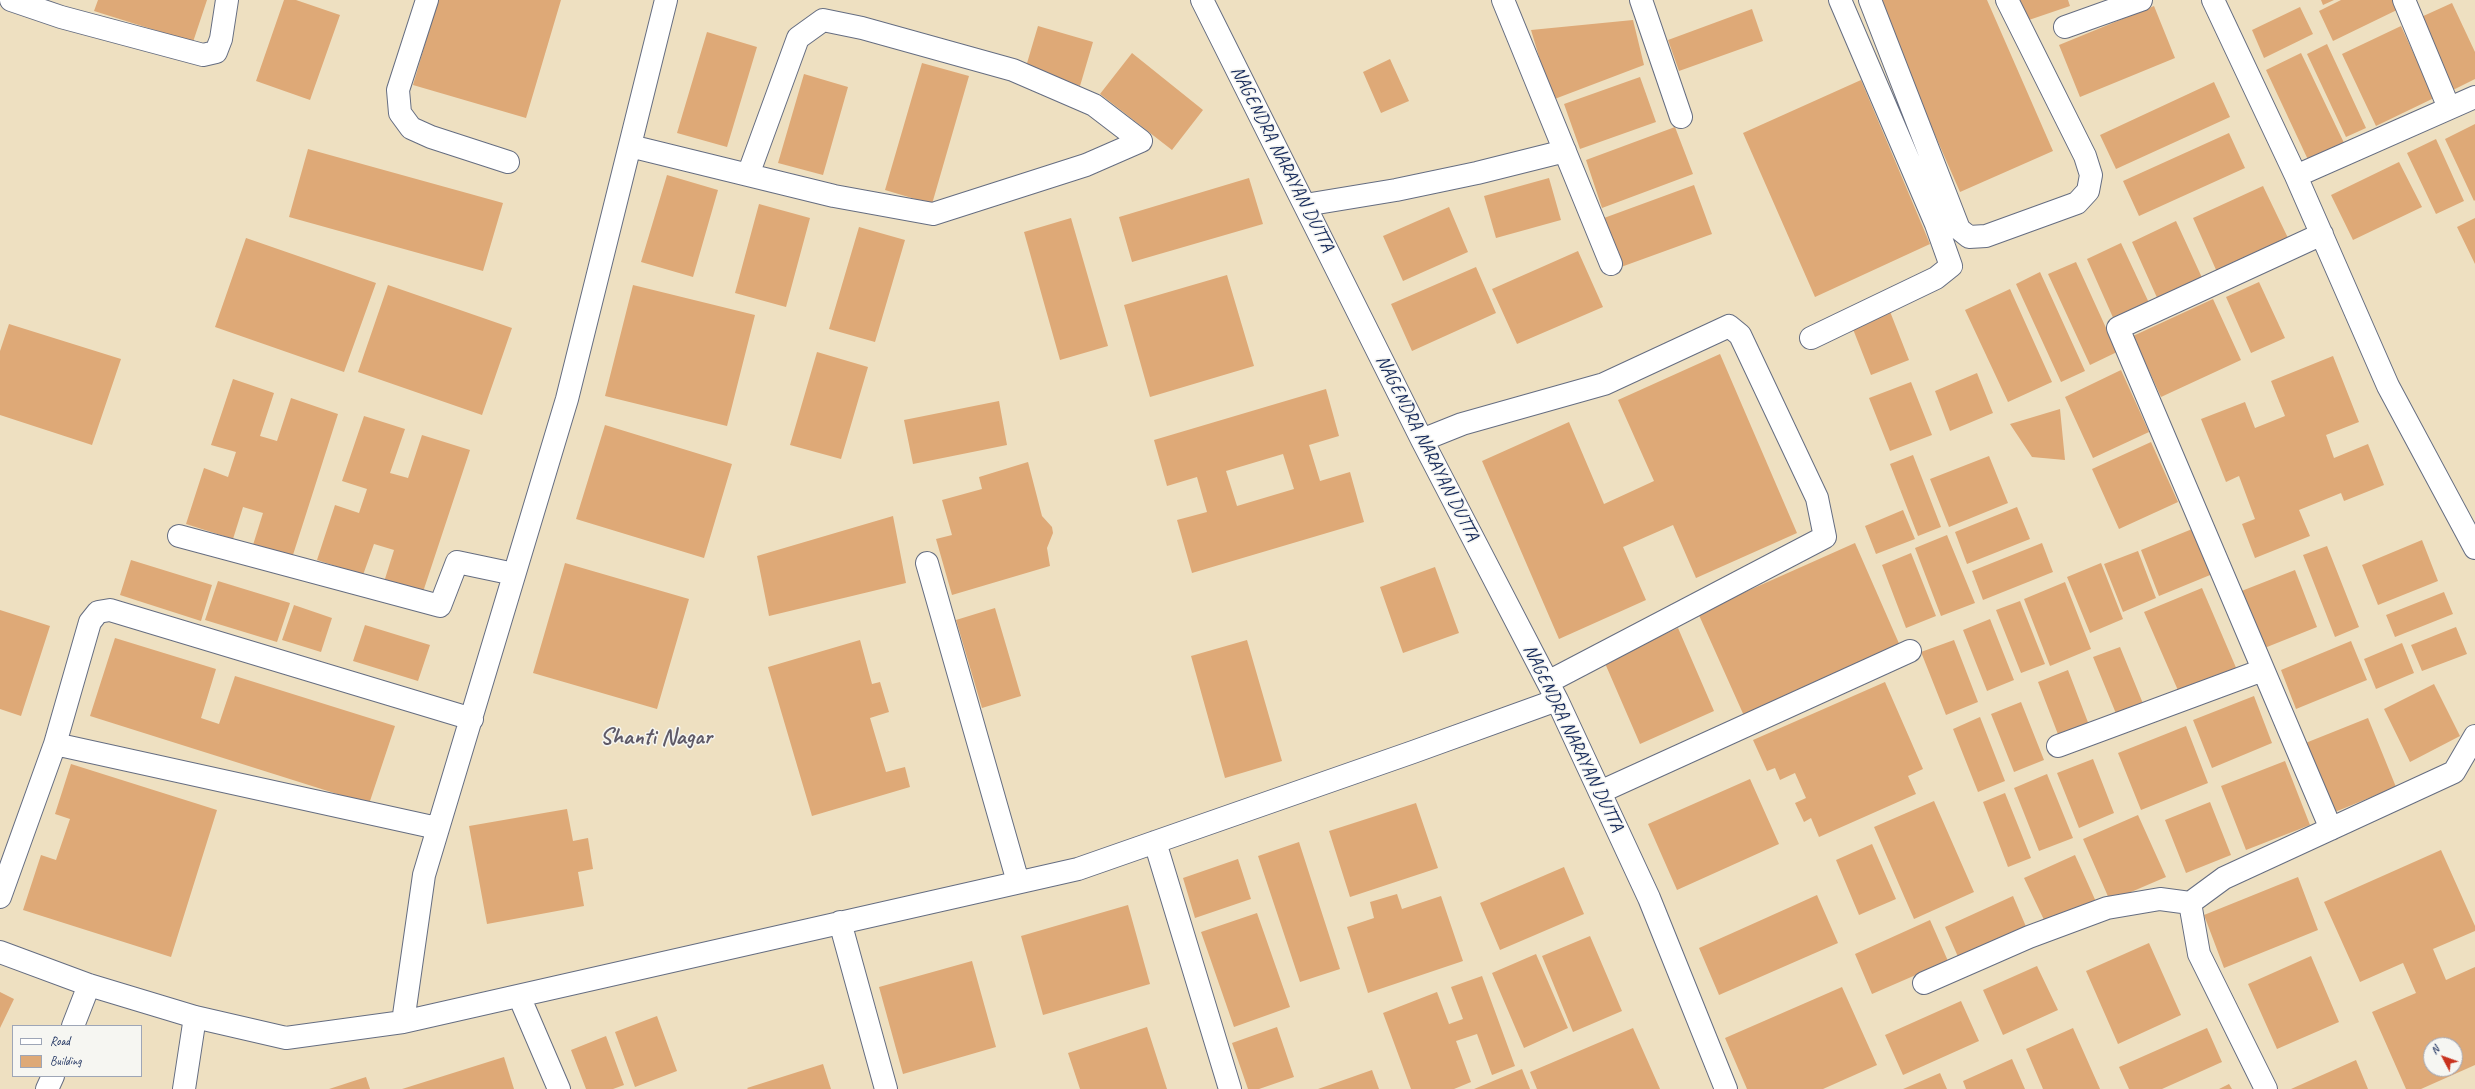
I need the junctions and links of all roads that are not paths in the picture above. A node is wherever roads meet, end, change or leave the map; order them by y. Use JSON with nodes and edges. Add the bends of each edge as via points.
{"nodes":[{"id":1,"x":11,"y":0,"type":"edge"},
{"id":2,"x":227,"y":0,"type":"edge"},
{"id":3,"x":427,"y":0,"type":"edge"},
{"id":4,"x":666,"y":0,"type":"edge"},
{"id":5,"x":1202,"y":0,"type":"edge"},
{"id":6,"x":1503,"y":0,"type":"edge"},
{"id":7,"x":1641,"y":0,"type":"edge"},
{"id":8,"x":1840,"y":0,"type":"edge"},
{"id":9,"x":1870,"y":0,"type":"edge"},
{"id":10,"x":2007,"y":0,"type":"edge"},
{"id":11,"x":2141,"y":0,"type":"edge"},
{"id":12,"x":2213,"y":0,"type":"edge"},
{"id":13,"x":2404,"y":0,"type":"edge"},
{"id":14,"x":64,"y":8,"type":"edge"},
{"id":15,"x":2065,"y":27,"type":"dead end"},
{"id":16,"x":2475,"y":97,"type":"edge"},
{"id":17,"x":2449,"y":108,"type":"junction"},
{"id":18,"x":1681,"y":117,"type":"dead end"},
{"id":19,"x":630,"y":146,"type":"junction"},
{"id":20,"x":1565,"y":151,"type":"junction"},
{"id":21,"x":508,"y":162,"type":"dead end"},
{"id":22,"x":748,"y":175,"type":"junction"},
{"id":23,"x":2296,"y":176,"type":"junction"},
{"id":24,"x":1305,"y":205,"type":"junction"},
{"id":25,"x":2322,"y":234,"type":"junction"},
{"id":26,"x":1611,"y":264,"type":"dead end"},
{"id":27,"x":1811,"y":338,"type":"dead end"},
{"id":28,"x":1422,"y":440,"type":"junction"},
{"id":29,"x":179,"y":536,"type":"dead end"},
{"id":30,"x":2475,"y":548,"type":"edge"},
{"id":31,"x":926,"y":563,"type":"dead end"},
{"id":32,"x":514,"y":574,"type":"junction"},
{"id":33,"x":1910,"y":651,"type":"dead end"},
{"id":34,"x":2263,"y":670,"type":"junction"},
{"id":35,"x":1552,"y":691,"type":"junction"},
{"id":36,"x":472,"y":719,"type":"junction"},
{"id":37,"x":2475,"y":736,"type":"edge"},
{"id":38,"x":55,"y":744,"type":"junction"},
{"id":39,"x":2058,"y":746,"type":"dead end"},
{"id":40,"x":1600,"y":792,"type":"junction"},
{"id":41,"x":437,"y":828,"type":"junction"},
{"id":42,"x":2331,"y":829,"type":"junction"},
{"id":43,"x":1155,"y":842,"type":"junction"},
{"id":44,"x":1018,"y":882,"type":"junction"},
{"id":45,"x":0,"y":897,"type":"edge"},
{"id":46,"x":2190,"y":902,"type":"junction"},
{"id":47,"x":840,"y":922,"type":"junction"},
{"id":48,"x":0,"y":952,"type":"edge"},
{"id":49,"x":1924,"y":983,"type":"dead end"},
{"id":50,"x":89,"y":985,"type":"junction"},
{"id":51,"x":519,"y":996,"type":"junction"},
{"id":52,"x":195,"y":1017,"type":"junction"},
{"id":53,"x":403,"y":1022,"type":"junction"},
{"id":54,"x":73,"y":1025,"type":"edge"},
{"id":55,"x":53,"y":1077,"type":"edge"},
{"id":56,"x":48,"y":1089,"type":"edge"},
{"id":57,"x":184,"y":1089,"type":"edge"},
{"id":58,"x":559,"y":1089,"type":"edge"},
{"id":59,"x":886,"y":1089,"type":"edge"},
{"id":60,"x":1230,"y":1089,"type":"edge"},
{"id":61,"x":1726,"y":1089,"type":"edge"},
{"id":62,"x":2266,"y":1089,"type":"edge"}],
"edges":[{"from":1,"to":14,"type":"street"},
{"from":2,"to":14,"type":"street","via":[[221,39],[216,52],[203,55]]},
{"from":3,"to":21,"type":"street","via":[[398,90],[400,113],[411,128]]},
{"from":4,"to":19,"type":"street"},
{"from":5,"to":24,"type":"street","name":"NAGENDRA NARAYAN DUTTA"},
{"from":6,"to":20,"type":"street"},
{"from":7,"to":18,"type":"street"},
{"from":8,"to":27,"type":"street","via":[[1936,224],[1951,266],[1936,278]]},
{"from":9,"to":10,"type":"street","via":[[1959,229],[1969,237],[1986,236],[2077,203],[2088,191],[2091,175],[2085,156]]},
{"from":11,"to":15,"type":"street"},
{"from":12,"to":23,"type":"street"},
{"from":13,"to":17,"type":"street"},
{"from":16,"to":17,"type":"street"},
{"from":17,"to":23,"type":"street"},
{"from":19,"to":22,"type":"street"},
{"from":19,"to":32,"type":"street","via":[[567,399]]},
{"from":20,"to":24,"type":"street","via":[[1476,174]]},
{"from":20,"to":26,"type":"street"},
{"from":22,"to":22,"type":"street","via":[[798,38],[823,20],[862,28],[1013,70],[1094,105],[1141,141],[1086,164],[933,214],[834,196]]},
{"from":23,"to":25,"type":"street"},
{"from":24,"to":28,"type":"street","name":"NAGENDRA NARAYAN DUTTA"},
{"from":25,"to":30,"type":"street","via":[[2388,386]]},
{"from":25,"to":34,"type":"street","via":[[2118,328]]},
{"from":28,"to":35,"type":"street","name":"NAGENDRA NARAYAN DUTTA"},
{"from":28,"to":35,"type":"street","via":[[1462,424],[1604,384],[1729,326],[1740,335],[1817,498],[1826,537]]},
{"from":29,"to":32,"type":"street","via":[[440,606],[457,562]]},
{"from":31,"to":44,"type":"street"},
{"from":32,"to":36,"type":"street"},
{"from":33,"to":40,"type":"street"},
{"from":34,"to":39,"type":"street"},
{"from":34,"to":42,"type":"street"},
{"from":35,"to":40,"type":"street","name":"NAGENDRA NARAYAN DUTTA"},
{"from":35,"to":43,"type":"street"},
{"from":36,"to":38,"type":"street","via":[[110,610],[98,612],[90,622]]},
{"from":36,"to":41,"type":"street"},
{"from":37,"to":42,"type":"street","via":[[2454,772]]},
{"from":38,"to":41,"type":"street"},
{"from":38,"to":45,"type":"street"},
{"from":40,"to":61,"type":"street","name":"NAGENDRA NARAYAN DUTTA","via":[[1649,898]]},
{"from":41,"to":53,"type":"street","via":[[424,875]]},
{"from":42,"to":46,"type":"street","via":[[2224,878]]},
{"from":43,"to":44,"type":"street","via":[[1078,869]]},
{"from":43,"to":60,"type":"street"},
{"from":44,"to":47,"type":"street"},
{"from":46,"to":49,"type":"street","via":[[2160,899],[2107,908],[2029,937]]},
{"from":46,"to":62,"type":"street","via":[[2199,954]]},
{"from":47,"to":51,"type":"street"},
{"from":47,"to":59,"type":"street"},
{"from":48,"to":50,"type":"street"},
{"from":50,"to":52,"type":"street"},
{"from":50,"to":54,"type":"street"},
{"from":51,"to":53,"type":"street"},
{"from":51,"to":58,"type":"street"},
{"from":52,"to":53,"type":"street","via":[[286,1038]]},
{"from":52,"to":57,"type":"street"},
{"from":55,"to":56,"type":"street"}]}
